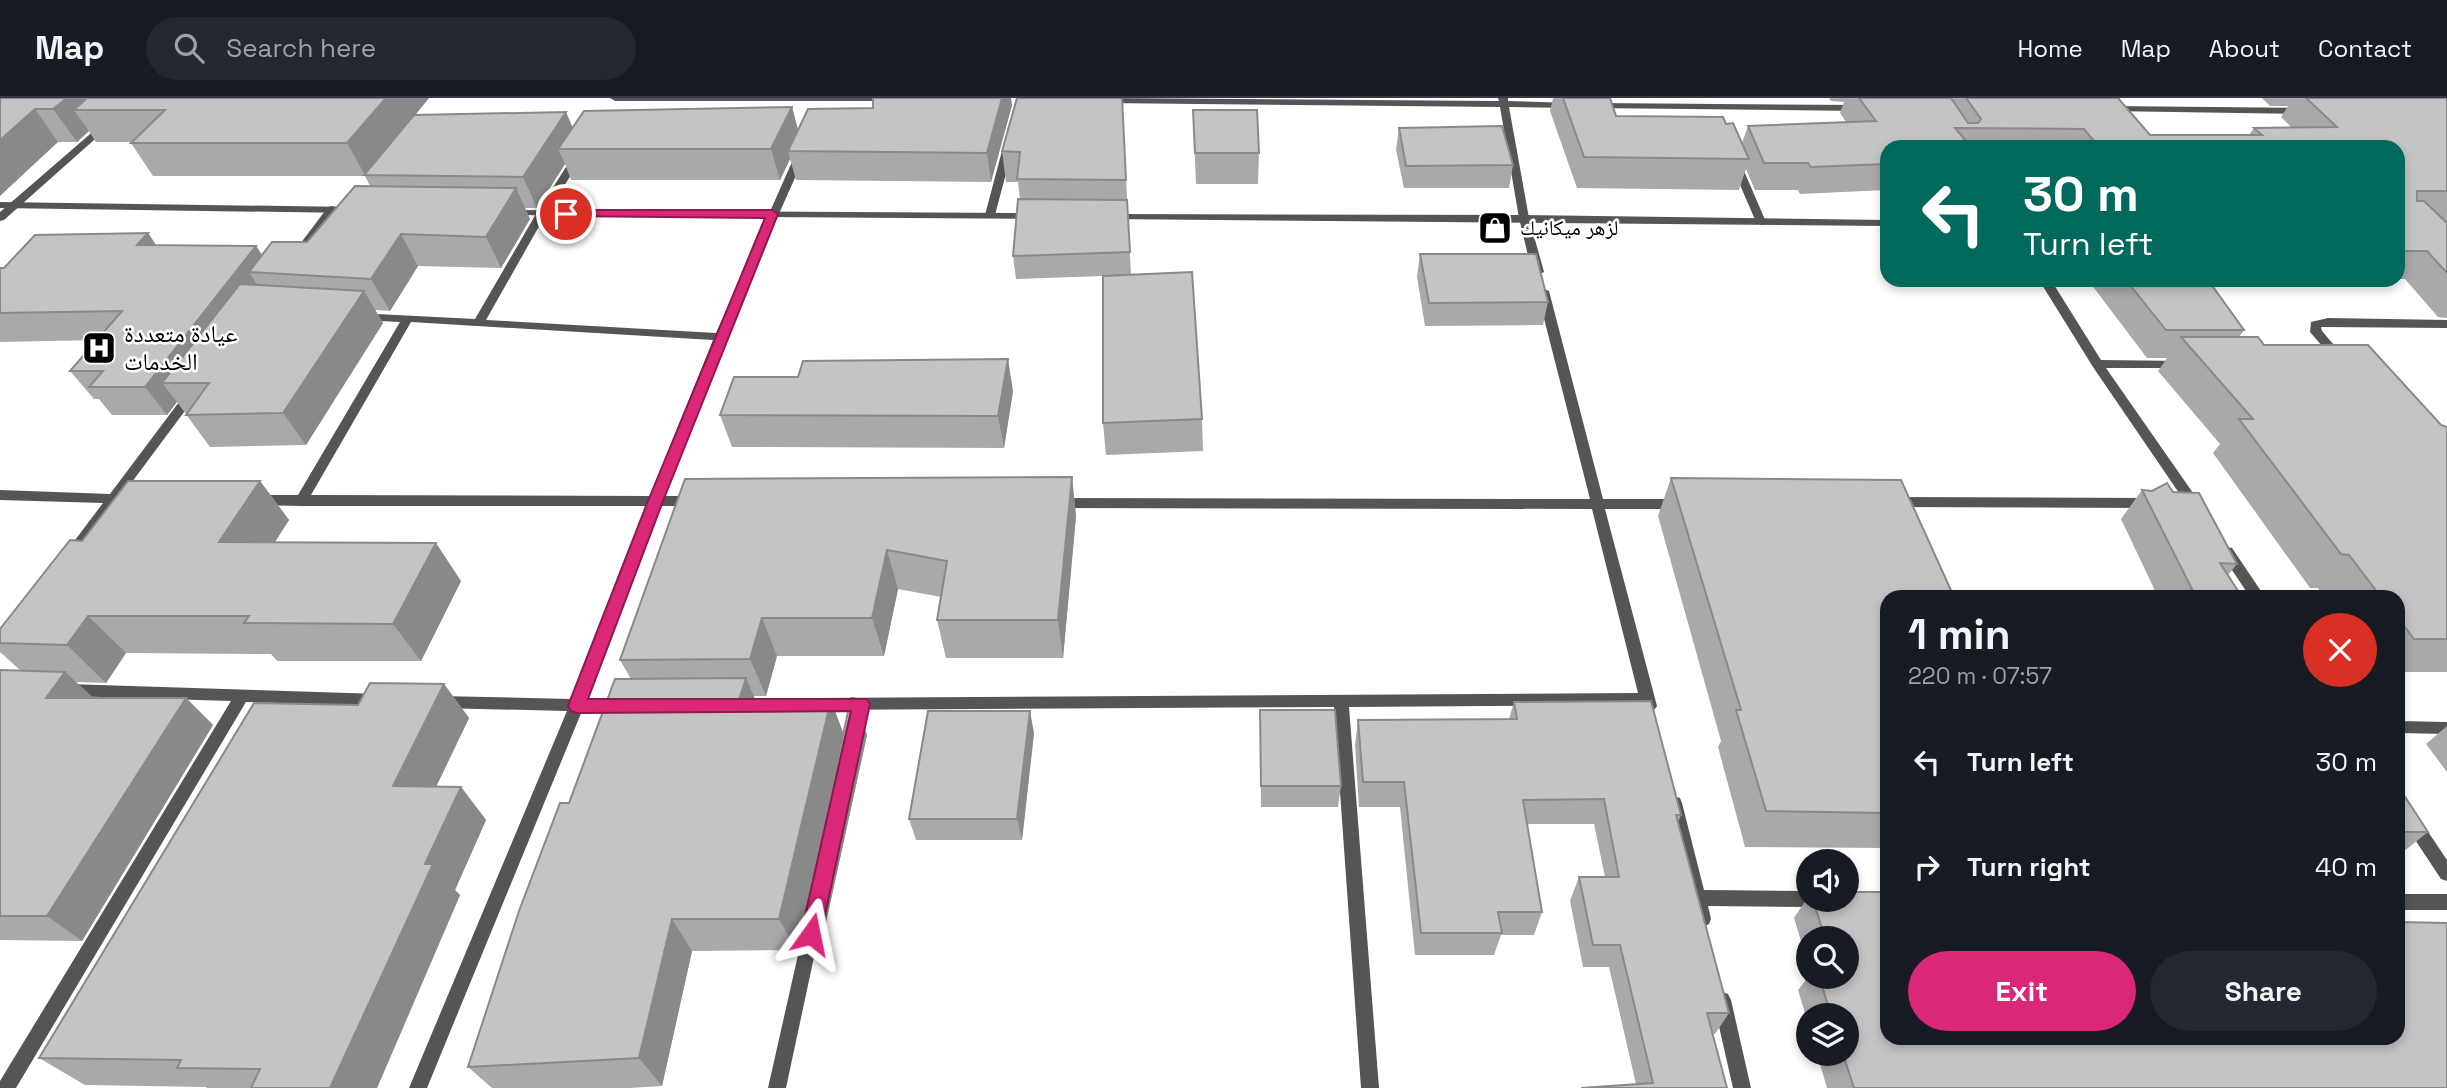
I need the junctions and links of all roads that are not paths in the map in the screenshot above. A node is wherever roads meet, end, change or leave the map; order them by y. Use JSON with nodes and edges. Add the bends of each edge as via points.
{"nodes":[{"id":1,"x":616,"y":98,"type":"edge"},
{"id":2,"x":2224,"y":98,"type":"edge"},
{"id":3,"x":896,"y":99,"type":"edge"},
{"id":4,"x":1090,"y":99,"type":"edge"},
{"id":5,"x":1504,"y":101,"type":"edge"},
{"id":6,"x":825,"y":102,"type":"edge"},
{"id":7,"x":1709,"y":102,"type":"edge"},
{"id":8,"x":1870,"y":108,"type":"edge"},
{"id":9,"x":2099,"y":109,"type":"edge"},
{"id":10,"x":609,"y":110,"type":"edge"},
{"id":11,"x":2235,"y":110,"type":"junction"},
{"id":12,"x":2314,"y":111,"type":"edge"},
{"id":13,"x":116,"y":116,"type":"edge"},
{"id":14,"x":1717,"y":120,"type":"edge"},
{"id":15,"x":1011,"y":137,"type":"edge"},
{"id":16,"x":586,"y":144,"type":"edge"},
{"id":17,"x":805,"y":145,"type":"edge"},
{"id":18,"x":1733,"y":158,"type":"edge"},
{"id":19,"x":0,"y":205,"type":"edge"},
{"id":20,"x":14,"y":205,"type":"junction"},
{"id":21,"x":332,"y":209,"type":"junction"},
{"id":22,"x":360,"y":210,"type":"edge"},
{"id":23,"x":499,"y":213,"type":"edge"},
{"id":24,"x":541,"y":214,"type":"junction"},
{"id":25,"x":772,"y":214,"type":"junction"},
{"id":26,"x":990,"y":215,"type":"junction"},
{"id":27,"x":1045,"y":216,"type":"edge"},
{"id":28,"x":1100,"y":217,"type":"edge"},
{"id":29,"x":0,"y":218,"type":"edge"},
{"id":30,"x":1524,"y":218,"type":"junction"},
{"id":31,"x":1761,"y":222,"type":"junction"},
{"id":32,"x":1880,"y":223,"type":"edge"},
{"id":33,"x":290,"y":265,"type":"edge"},
{"id":34,"x":2049,"y":287,"type":"edge"},
{"id":35,"x":352,"y":315,"type":"edge"},
{"id":36,"x":407,"y":319,"type":"junction"},
{"id":37,"x":479,"y":322,"type":"junction"},
{"id":38,"x":2447,"y":324,"type":"edge"},
{"id":39,"x":723,"y":337,"type":"junction"},
{"id":40,"x":2097,"y":364,"type":"junction"},
{"id":41,"x":2194,"y":364,"type":"edge"},
{"id":42,"x":2332,"y":365,"type":"edge"},
{"id":43,"x":200,"y":383,"type":"edge"},
{"id":44,"x":0,"y":495,"type":"edge"},
{"id":45,"x":111,"y":499,"type":"junction"},
{"id":46,"x":152,"y":499,"type":"edge"},
{"id":47,"x":247,"y":500,"type":"edge"},
{"id":48,"x":301,"y":501,"type":"junction"},
{"id":49,"x":656,"y":501,"type":"junction"},
{"id":50,"x":711,"y":502,"type":"edge"},
{"id":51,"x":1043,"y":503,"type":"edge"},
{"id":52,"x":1691,"y":504,"type":"edge"},
{"id":53,"x":1597,"y":505,"type":"junction"},
{"id":54,"x":1889,"y":506,"type":"edge"},
{"id":55,"x":2222,"y":544,"type":"edge"},
{"id":56,"x":64,"y":564,"type":"edge"},
{"id":57,"x":2253,"y":590,"type":"edge"},
{"id":58,"x":54,"y":690,"type":"edge"},
{"id":59,"x":242,"y":696,"type":"junction"},
{"id":60,"x":1647,"y":699,"type":"junction"},
{"id":61,"x":396,"y":700,"type":"edge"},
{"id":62,"x":423,"y":701,"type":"edge"},
{"id":63,"x":1341,"y":701,"type":"junction"},
{"id":64,"x":631,"y":705,"type":"edge"},
{"id":65,"x":793,"y":705,"type":"edge"},
{"id":66,"x":577,"y":706,"type":"junction"},
{"id":67,"x":1654,"y":726,"type":"edge"},
{"id":68,"x":2405,"y":727,"type":"edge"},
{"id":69,"x":2447,"y":728,"type":"edge"},
{"id":70,"x":1671,"y":792,"type":"edge"},
{"id":71,"x":2405,"y":811,"type":"edge"},
{"id":72,"x":2447,"y":874,"type":"edge"},
{"id":73,"x":1698,"y":898,"type":"junction"},
{"id":74,"x":1796,"y":899,"type":"edge"},
{"id":75,"x":2405,"y":902,"type":"edge"},
{"id":76,"x":2447,"y":902,"type":"edge"},
{"id":77,"x":818,"y":903,"type":"edge"},
{"id":78,"x":1708,"y":939,"type":"edge"},
{"id":79,"x":1717,"y":979,"type":"edge"},
{"id":80,"x":6,"y":1088,"type":"edge"},
{"id":81,"x":418,"y":1088,"type":"edge"},
{"id":82,"x":777,"y":1088,"type":"edge"},
{"id":83,"x":1370,"y":1088,"type":"edge"},
{"id":84,"x":1742,"y":1088,"type":"edge"}],
"edges":[{"from":1,"to":6,"type":"street"},
{"from":1,"to":10,"type":"street"},
{"from":2,"to":11,"type":"street"},
{"from":3,"to":6,"type":"street"},
{"from":4,"to":5,"type":"street"},
{"from":5,"to":7,"type":"street"},
{"from":5,"to":30,"type":"street"},
{"from":7,"to":8,"type":"street"},
{"from":7,"to":14,"type":"street"},
{"from":9,"to":11,"type":"street"},
{"from":11,"to":12,"type":"street"},
{"from":13,"to":20,"type":"street"},
{"from":15,"to":26,"type":"street"},
{"from":16,"to":24,"type":"street"},
{"from":17,"to":25,"type":"street"},
{"from":18,"to":31,"type":"street"},
{"from":19,"to":20,"type":"street"},
{"from":20,"to":21,"type":"street"},
{"from":20,"to":29,"type":"street"},
{"from":21,"to":22,"type":"street"},
{"from":21,"to":33,"type":"street"},
{"from":23,"to":24,"type":"street"},
{"from":24,"to":25,"type":"street"},
{"from":24,"to":37,"type":"street"},
{"from":25,"to":26,"type":"street"},
{"from":25,"to":39,"type":"street"},
{"from":26,"to":27,"type":"street"},
{"from":28,"to":30,"type":"street"},
{"from":30,"to":31,"type":"street"},
{"from":30,"to":53,"type":"street"},
{"from":31,"to":32,"type":"street"},
{"from":34,"to":40,"type":"street"},
{"from":35,"to":36,"type":"street"},
{"from":36,"to":37,"type":"street"},
{"from":36,"to":48,"type":"street"},
{"from":37,"to":39,"type":"street"},
{"from":38,"to":42,"type":"street","via":[[2328,321],[2315,325],[2346,365]]},
{"from":39,"to":49,"type":"street"},
{"from":40,"to":41,"type":"street"},
{"from":40,"to":54,"type":"street","via":[[2184,505]]},
{"from":43,"to":45,"type":"street"},
{"from":44,"to":45,"type":"street"},
{"from":45,"to":46,"type":"street"},
{"from":45,"to":56,"type":"street"},
{"from":47,"to":48,"type":"street"},
{"from":48,"to":49,"type":"street"},
{"from":49,"to":50,"type":"street"},
{"from":49,"to":66,"type":"street"},
{"from":51,"to":53,"type":"street"},
{"from":52,"to":53,"type":"street"},
{"from":53,"to":60,"type":"street"},
{"from":55,"to":57,"type":"street"},
{"from":58,"to":59,"type":"street"},
{"from":59,"to":61,"type":"street"},
{"from":59,"to":80,"type":"street"},
{"from":60,"to":63,"type":"street"},
{"from":60,"to":67,"type":"street"},
{"from":62,"to":66,"type":"street"},
{"from":63,"to":65,"type":"street","via":[[860,711]]},
{"from":63,"to":83,"type":"street"},
{"from":64,"to":66,"type":"street"},
{"from":66,"to":81,"type":"street"},
{"from":68,"to":69,"type":"street"},
{"from":70,"to":73,"type":"street"},
{"from":71,"to":72,"type":"street"},
{"from":73,"to":74,"type":"street"},
{"from":73,"to":78,"type":"street"},
{"from":75,"to":76,"type":"street"},
{"from":77,"to":82,"type":"street"},
{"from":79,"to":84,"type":"street"}]}
